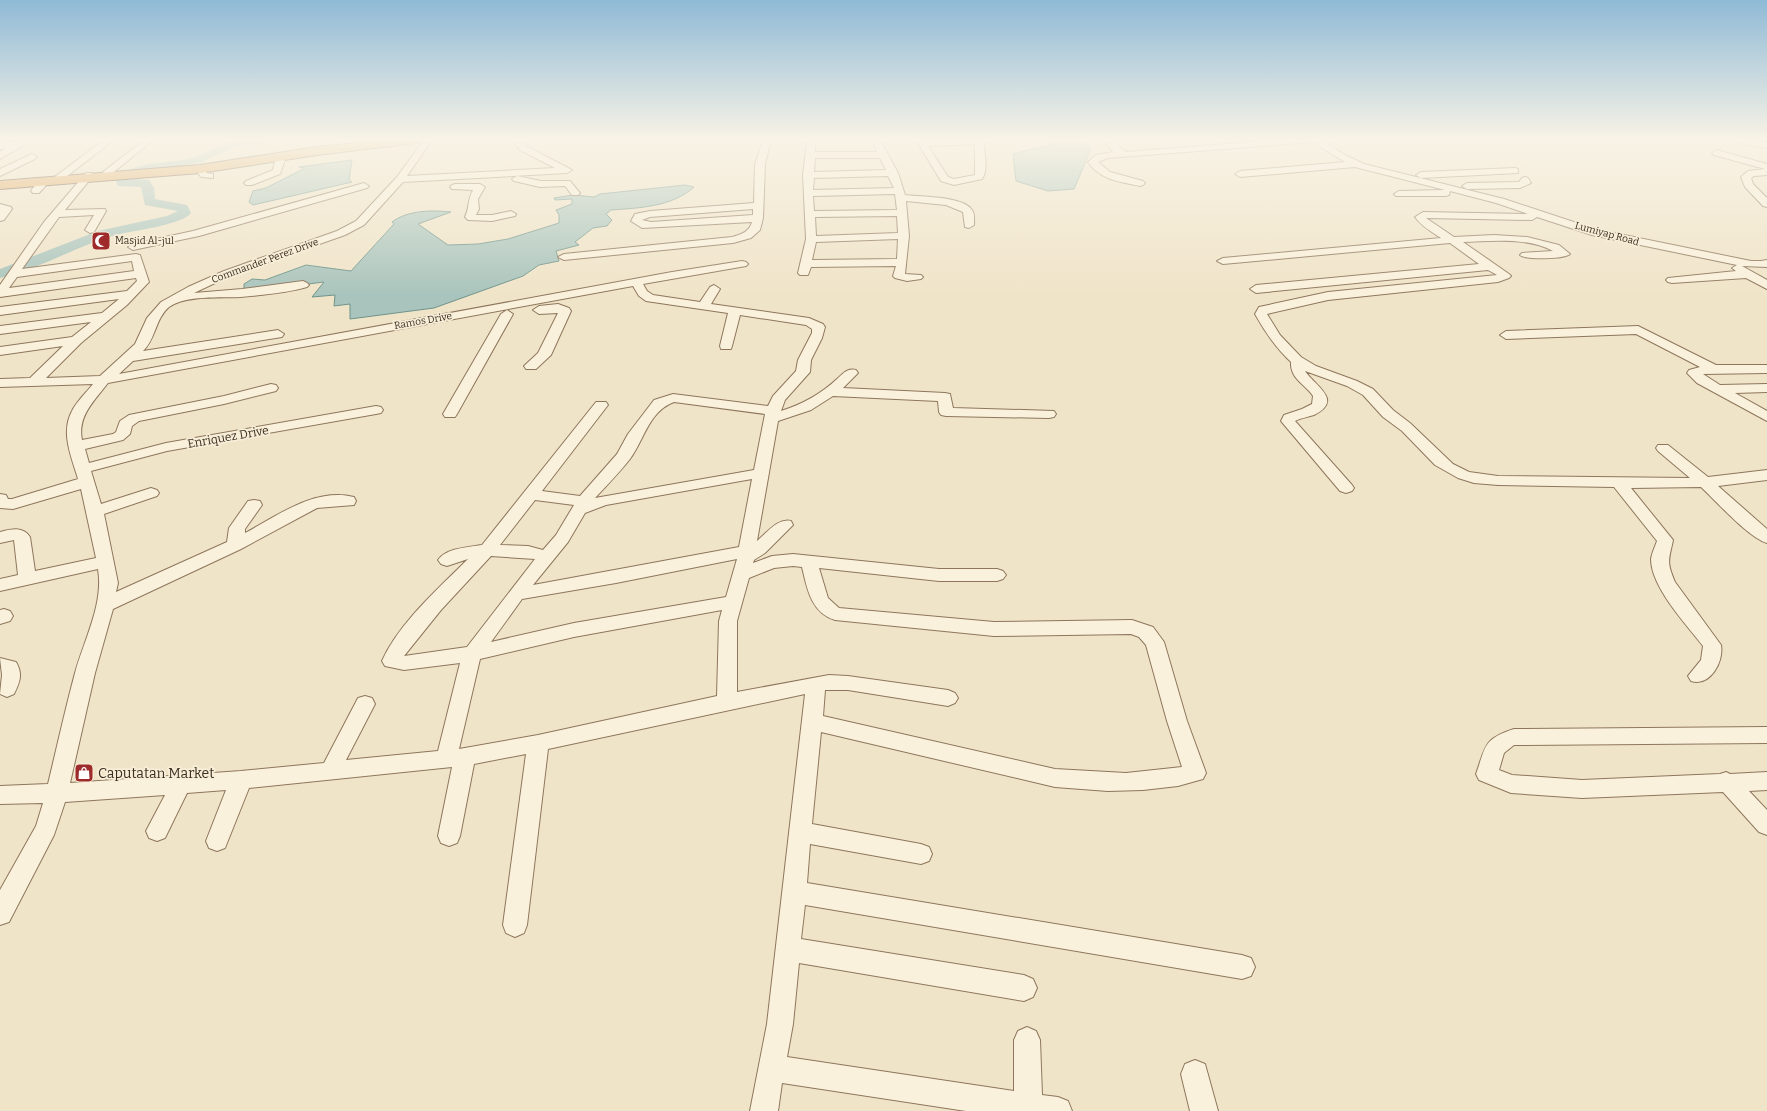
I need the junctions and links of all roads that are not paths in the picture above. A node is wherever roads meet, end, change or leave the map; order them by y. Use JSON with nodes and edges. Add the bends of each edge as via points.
{"nodes":[{"id":1,"x":75,"y":192,"type":"edge"},
{"id":2,"x":338,"y":192,"type":"edge"},
{"id":3,"x":388,"y":192,"type":"edge"},
{"id":4,"x":477,"y":192,"type":"edge"},
{"id":5,"x":759,"y":192,"type":"edge"},
{"id":6,"x":1466,"y":192,"type":"edge"},
{"id":7,"x":1755,"y":192,"type":"edge"},
{"id":8,"x":808,"y":193,"type":"joint"},
{"id":9,"x":1470,"y":193,"type":"junction"},
{"id":10,"x":901,"y":194,"type":"junction"},
{"id":11,"x":1399,"y":194,"type":"dead end"},
{"id":12,"x":1767,"y":204,"type":"edge"},
{"id":13,"x":758,"y":206,"type":"junction"},
{"id":14,"x":0,"y":208,"type":"edge"},
{"id":15,"x":902,"y":213,"type":"junction"},
{"id":16,"x":56,"y":214,"type":"junction"},
{"id":17,"x":511,"y":214,"type":"dead end"},
{"id":18,"x":810,"y":214,"type":"junction"},
{"id":19,"x":221,"y":217,"type":"dead end"},
{"id":20,"x":1546,"y":217,"type":"junction"},
{"id":21,"x":0,"y":218,"type":"edge"},
{"id":22,"x":758,"y":218,"type":"junction"},
{"id":23,"x":179,"y":225,"type":"dead end"},
{"id":24,"x":230,"y":225,"type":"junction"},
{"id":25,"x":969,"y":225,"type":"dead end"},
{"id":26,"x":90,"y":230,"type":"dead end"},
{"id":27,"x":129,"y":234,"type":"dead end"},
{"id":28,"x":904,"y":236,"type":"junction"},
{"id":29,"x":811,"y":239,"type":"junction"},
{"id":30,"x":1452,"y":240,"type":"junction"},
{"id":31,"x":183,"y":241,"type":"junction"},
{"id":32,"x":317,"y":242,"type":"junction"},
{"id":33,"x":135,"y":252,"type":"junction"},
{"id":34,"x":303,"y":253,"type":"dead end"},
{"id":35,"x":1526,"y":255,"type":"dead end"},
{"id":36,"x":564,"y":257,"type":"dead end"},
{"id":37,"x":1723,"y":259,"type":"junction"},
{"id":38,"x":1223,"y":261,"type":"dead end"},
{"id":39,"x":902,"y":262,"type":"junction"},
{"id":40,"x":1767,"y":263,"type":"edge"},
{"id":41,"x":742,"y":264,"type":"dead end"},
{"id":42,"x":1489,"y":266,"type":"junction"},
{"id":43,"x":12,"y":273,"type":"edge"},
{"id":44,"x":141,"y":274,"type":"junction"},
{"id":45,"x":1747,"y":274,"type":"junction"},
{"id":46,"x":917,"y":277,"type":"dead end"},
{"id":47,"x":1672,"y":280,"type":"dead end"},
{"id":48,"x":636,"y":282,"type":"junction"},
{"id":49,"x":303,"y":285,"type":"dead end"},
{"id":50,"x":1767,"y":285,"type":"edge"},
{"id":51,"x":714,"y":289,"type":"dead end"},
{"id":52,"x":1256,"y":289,"type":"dead end"},
{"id":53,"x":0,"y":293,"type":"edge"},
{"id":54,"x":132,"y":294,"type":"junction"},
{"id":55,"x":176,"y":297,"type":"junction"},
{"id":56,"x":702,"y":306,"type":"junction"},
{"id":57,"x":0,"y":311,"type":"edge"},
{"id":58,"x":480,"y":311,"type":"junction"},
{"id":59,"x":735,"y":311,"type":"junction"},
{"id":60,"x":507,"y":314,"type":"junction"},
{"id":61,"x":106,"y":316,"type":"junction"},
{"id":62,"x":0,"y":330,"type":"edge"},
{"id":63,"x":278,"y":334,"type":"dead end"},
{"id":64,"x":1506,"y":335,"type":"dead end"},
{"id":65,"x":76,"y":340,"type":"junction"},
{"id":66,"x":726,"y":346,"type":"dead end"},
{"id":67,"x":0,"y":351,"type":"edge"},
{"id":68,"x":131,"y":357,"type":"junction"},
{"id":69,"x":1298,"y":360,"type":"junction"},
{"id":70,"x":532,"y":366,"type":"dead end"},
{"id":71,"x":1720,"y":369,"type":"junction"},
{"id":72,"x":1767,"y":369,"type":"edge"},
{"id":73,"x":851,"y":372,"type":"dead end"},
{"id":74,"x":104,"y":380,"type":"junction"},
{"id":75,"x":35,"y":382,"type":"junction"},
{"id":76,"x":0,"y":385,"type":"edge"},
{"id":77,"x":271,"y":388,"type":"dead end"},
{"id":78,"x":1764,"y":388,"type":"edge"},
{"id":79,"x":1718,"y":389,"type":"junction"},
{"id":80,"x":831,"y":392,"type":"junction"},
{"id":81,"x":601,"y":405,"type":"dead end"},
{"id":82,"x":376,"y":410,"type":"dead end"},
{"id":83,"x":1764,"y":413,"type":"edge"},
{"id":84,"x":450,"y":414,"type":"dead end"},
{"id":85,"x":772,"y":414,"type":"junction"},
{"id":86,"x":1049,"y":414,"type":"dead end"},
{"id":87,"x":76,"y":446,"type":"junction"},
{"id":88,"x":1663,"y":448,"type":"dead end"},
{"id":89,"x":762,"y":473,"type":"junction"},
{"id":90,"x":1767,"y":475,"type":"edge"},
{"id":91,"x":84,"y":476,"type":"junction"},
{"id":92,"x":1618,"y":482,"type":"junction"},
{"id":93,"x":1706,"y":483,"type":"junction"},
{"id":94,"x":1346,"y":488,"type":"dead end"},
{"id":95,"x":151,"y":494,"type":"dead end"},
{"id":96,"x":531,"y":495,"type":"junction"},
{"id":97,"x":0,"y":499,"type":"edge"},
{"id":98,"x":348,"y":501,"type":"dead end"},
{"id":99,"x":254,"y":505,"type":"dead end"},
{"id":100,"x":581,"y":506,"type":"junction"},
{"id":101,"x":95,"y":511,"type":"junction"},
{"id":102,"x":785,"y":525,"type":"dead end"},
{"id":103,"x":0,"y":538,"type":"edge"},
{"id":104,"x":1767,"y":538,"type":"edge"},
{"id":105,"x":235,"y":545,"type":"junction"},
{"id":106,"x":487,"y":550,"type":"junction"},
{"id":107,"x":747,"y":554,"type":"junction"},
{"id":108,"x":548,"y":557,"type":"junction"},
{"id":109,"x":447,"y":560,"type":"dead end"},
{"id":110,"x":104,"y":562,"type":"junction"},
{"id":111,"x":809,"y":562,"type":"junction"},
{"id":112,"x":742,"y":574,"type":"junction"},
{"id":113,"x":997,"y":575,"type":"dead end"},
{"id":114,"x":27,"y":579,"type":"junction"},
{"id":115,"x":0,"y":585,"type":"edge"},
{"id":116,"x":516,"y":594,"type":"junction"},
{"id":117,"x":733,"y":602,"type":"junction"},
{"id":118,"x":105,"y":605,"type":"junction"},
{"id":119,"x":472,"y":654,"type":"junction"},
{"id":120,"x":0,"y":665,"type":"edge"},
{"id":121,"x":1698,"y":676,"type":"dead end"},
{"id":122,"x":816,"y":684,"type":"junction"},
{"id":123,"x":7,"y":689,"type":"dead end"},
{"id":124,"x":948,"y":698,"type":"dead end"},
{"id":125,"x":727,"y":703,"type":"junction"},
{"id":126,"x":365,"y":704,"type":"dead end"},
{"id":127,"x":812,"y":722,"type":"junction"},
{"id":128,"x":1767,"y":735,"type":"edge"},
{"id":129,"x":538,"y":743,"type":"junction"},
{"id":130,"x":456,"y":758,"type":"junction"},
{"id":131,"x":330,"y":771,"type":"junction"},
{"id":132,"x":241,"y":780,"type":"junction"},
{"id":133,"x":1726,"y":781,"type":"junction"},
{"id":134,"x":1767,"y":781,"type":"edge"},
{"id":135,"x":181,"y":784,"type":"junction"},
{"id":136,"x":57,"y":793,"type":"junction"},
{"id":137,"x":0,"y":795,"type":"edge"},
{"id":138,"x":1767,"y":825,"type":"edge"},
{"id":139,"x":157,"y":831,"type":"dead end"},
{"id":140,"x":801,"y":832,"type":"junction"},
{"id":141,"x":449,"y":836,"type":"dead end"},
{"id":142,"x":217,"y":841,"type":"dead end"},
{"id":143,"x":921,"y":854,"type":"dead end"},
{"id":144,"x":795,"y":892,"type":"junction"},
{"id":145,"x":0,"y":914,"type":"edge"},
{"id":146,"x":515,"y":925,"type":"dead end"},
{"id":147,"x":788,"y":949,"type":"junction"},
{"id":148,"x":1242,"y":967,"type":"dead end"},
{"id":149,"x":1024,"y":988,"type":"dead end"},
{"id":150,"x":1027,"y":1040,"type":"dead end"},
{"id":151,"x":771,"y":1068,"type":"junction"},
{"id":152,"x":1195,"y":1074,"type":"dead end"},
{"id":153,"x":1028,"y":1106,"type":"junction"},
{"id":154,"x":764,"y":1111,"type":"edge"},
{"id":155,"x":1058,"y":1111,"type":"edge"},
{"id":156,"x":1204,"y":1111,"type":"edge"}],
"edges":[{"from":1,"to":16,"type":"street"},
{"from":2,"to":24,"type":"street","via":[[297,201]]},
{"from":3,"to":32,"type":"street","name":"Commander Perez Drive","via":[[360,223]]},
{"from":4,"to":17,"type":"street","via":[[473,199],[474,209],[470,217]]},
{"from":5,"to":13,"type":"street"},
{"from":6,"to":9,"type":"street","name":"Lumiyap Road"},
{"from":7,"to":12,"type":"street"},
{"from":8,"to":10,"type":"street"},
{"from":8,"to":18,"type":"street"},
{"from":9,"to":11,"type":"street"},
{"from":9,"to":20,"type":"street","name":"Lumiyap Road"},
{"from":10,"to":15,"type":"street"},
{"from":10,"to":25,"type":"street","via":[[961,206],[967,210]]},
{"from":13,"to":22,"type":"street"},
{"from":13,"to":22,"type":"street","via":[[650,214],[639,216],[636,221],[651,225]]},
{"from":14,"to":21,"type":"street","via":[[7,209]]},
{"from":15,"to":18,"type":"street"},
{"from":15,"to":28,"type":"street"},
{"from":16,"to":26,"type":"street","via":[[101,211]]},
{"from":16,"to":43,"type":"street"},
{"from":18,"to":29,"type":"street"},
{"from":19,"to":24,"type":"street"},
{"from":20,"to":30,"type":"street","via":[[1420,217]]},
{"from":20,"to":37,"type":"street","name":"Lumiyap Road","via":[[1623,240]]},
{"from":22,"to":36,"type":"street","via":[[755,230],[733,240]]},
{"from":23,"to":31,"type":"street"},
{"from":24,"to":31,"type":"street"},
{"from":27,"to":33,"type":"street"},
{"from":28,"to":29,"type":"street"},
{"from":28,"to":39,"type":"street"},
{"from":29,"to":39,"type":"street","via":[[805,269]]},
{"from":30,"to":35,"type":"street","via":[[1535,241],[1564,254]]},
{"from":30,"to":38,"type":"street"},
{"from":30,"to":42,"type":"street"},
{"from":31,"to":33,"type":"street"},
{"from":32,"to":34,"type":"street","via":[[314,247]]},
{"from":32,"to":55,"type":"street","name":"Commander Perez Drive","via":[[234,270]]},
{"from":33,"to":43,"type":"street"},
{"from":33,"to":44,"type":"street"},
{"from":37,"to":40,"type":"street","name":"Lumiyap Road","via":[[1758,265]]},
{"from":37,"to":45,"type":"street"},
{"from":39,"to":46,"type":"street","via":[[899,276]]},
{"from":41,"to":48,"type":"street","name":"Ramos Drive"},
{"from":42,"to":52,"type":"street"},
{"from":42,"to":69,"type":"street","via":[[1505,276],[1328,296],[1263,310],[1261,314],[1270,329]]},
{"from":43,"to":53,"type":"street"},
{"from":44,"to":53,"type":"street"},
{"from":44,"to":54,"type":"street","via":[[142,284]]},
{"from":45,"to":47,"type":"street"},
{"from":45,"to":50,"type":"street"},
{"from":48,"to":56,"type":"street","via":[[650,298]]},
{"from":48,"to":58,"type":"street","name":"Ramos Drive"},
{"from":49,"to":55,"type":"street","via":[[242,293]]},
{"from":51,"to":56,"type":"street"},
{"from":54,"to":57,"type":"street"},
{"from":54,"to":61,"type":"street"},
{"from":55,"to":68,"type":"street","name":"Commander Perez Drive","via":[[156,314],[141,346]]},
{"from":56,"to":59,"type":"street"},
{"from":58,"to":60,"type":"street","via":[[486,314]]},
{"from":58,"to":74,"type":"street","name":"Ramos Drive"},
{"from":59,"to":66,"type":"street"},
{"from":59,"to":85,"type":"street","via":[[809,322],[819,327],[802,364],[803,372],[778,399]]},
{"from":60,"to":70,"type":"street","via":[[552,308],[562,308],[565,311],[544,355]]},
{"from":60,"to":84,"type":"street"},
{"from":61,"to":62,"type":"street"},
{"from":61,"to":65,"type":"street"},
{"from":63,"to":68,"type":"street"},
{"from":64,"to":71,"type":"street","via":[[1638,330]]},
{"from":65,"to":67,"type":"street"},
{"from":65,"to":75,"type":"street"},
{"from":68,"to":74,"type":"street","name":"Commander Perez Drive"},
{"from":69,"to":92,"type":"street","via":[[1311,369],[1349,382],[1371,394],[1384,410],[1407,428],[1433,456],[1461,475],[1475,478]]},
{"from":69,"to":94,"type":"street","via":[[1299,372],[1320,395],[1316,408],[1292,416],[1288,421]]},
{"from":71,"to":72,"type":"street"},
{"from":71,"to":78,"type":"street"},
{"from":71,"to":79,"type":"street","via":[[1703,370],[1694,374]]},
{"from":73,"to":80,"type":"street"},
{"from":74,"to":75,"type":"street","name":"Ramos Drive"},
{"from":74,"to":87,"type":"street","name":"Commander Perez Drive","via":[[79,411],[75,420]]},
{"from":75,"to":76,"type":"street","name":"Ramos Drive"},
{"from":77,"to":87,"type":"street","via":[[134,418],[125,424],[123,434],[118,437]]},
{"from":78,"to":79,"type":"street"},
{"from":79,"to":83,"type":"street"},
{"from":80,"to":85,"type":"street","via":[[811,406]]},
{"from":80,"to":86,"type":"street","via":[[946,397],[946,412]]},
{"from":81,"to":96,"type":"street"},
{"from":82,"to":91,"type":"street","name":"Enriquez Drive","via":[[166,448]]},
{"from":85,"to":89,"type":"street"},
{"from":85,"to":100,"type":"street","via":[[686,399],[664,400],[655,407],[635,434],[624,456]]},
{"from":87,"to":91,"type":"street","name":"Commander Perez Drive"},
{"from":88,"to":93,"type":"street"},
{"from":89,"to":100,"type":"street"},
{"from":89,"to":107,"type":"street"},
{"from":90,"to":93,"type":"street","via":[[1733,482]]},
{"from":91,"to":97,"type":"street","name":"Enriquez Drive","via":[[18,503],[5,504]]},
{"from":91,"to":101,"type":"street","name":"Commander Perez Drive"},
{"from":92,"to":93,"type":"street"},
{"from":92,"to":121,"type":"street","via":[[1665,540],[1660,554],[1661,571],[1712,645],[1712,656]]},
{"from":93,"to":104,"type":"street"},
{"from":95,"to":101,"type":"street"},
{"from":96,"to":100,"type":"street"},
{"from":96,"to":106,"type":"street"},
{"from":98,"to":105,"type":"street","via":[[312,504]]},
{"from":99,"to":105,"type":"street","via":[[237,528]]},
{"from":100,"to":108,"type":"street"},
{"from":101,"to":110,"type":"street","name":"Commander Perez Drive"},
{"from":102,"to":107,"type":"street","via":[[759,549]]},
{"from":103,"to":114,"type":"street","via":[[14,534],[22,537]]},
{"from":105,"to":118,"type":"street","via":[[150,582]]},
{"from":106,"to":108,"type":"street","via":[[528,552]]},
{"from":106,"to":109,"type":"street"},
{"from":106,"to":119,"type":"street","via":[[394,652],[392,661],[404,664]]},
{"from":107,"to":112,"type":"street"},
{"from":107,"to":116,"type":"street"},
{"from":108,"to":116,"type":"street"},
{"from":110,"to":114,"type":"street"},
{"from":110,"to":118,"type":"street","name":"Commander Perez Drive","via":[[109,582]]},
{"from":111,"to":112,"type":"street","via":[[772,562]]},
{"from":111,"to":113,"type":"street","via":[[939,575]]},
{"from":111,"to":127,"type":"street","via":[[821,602],[826,611],[835,614],[994,629],[1132,627],[1146,632],[1155,642],[1177,721],[1195,773],[1140,782],[1062,779]]},
{"from":112,"to":117,"type":"street"},
{"from":114,"to":115,"type":"street"},
{"from":116,"to":119,"type":"street"},
{"from":117,"to":119,"type":"street","via":[[574,630]]},
{"from":117,"to":125,"type":"street","via":[[728,620]]},
{"from":118,"to":136,"type":"street","name":"Commander Perez Drive","via":[[84,673]]},
{"from":119,"to":130,"type":"street"},
{"from":120,"to":123,"type":"street","via":[[11,670],[12,678]]},
{"from":122,"to":124,"type":"street","via":[[848,683]]},
{"from":122,"to":125,"type":"street"},
{"from":122,"to":127,"type":"street"},
{"from":125,"to":129,"type":"street"},
{"from":126,"to":131,"type":"street"},
{"from":127,"to":140,"type":"street"},
{"from":128,"to":133,"type":"street","via":[[1514,737],[1497,744],[1487,774],[1511,784],[1582,789]]},
{"from":129,"to":130,"type":"street"},
{"from":129,"to":146,"type":"street"},
{"from":130,"to":131,"type":"street"},
{"from":130,"to":141,"type":"street"},
{"from":131,"to":132,"type":"street"},
{"from":132,"to":135,"type":"street"},
{"from":132,"to":142,"type":"street"},
{"from":133,"to":134,"type":"street"},
{"from":133,"to":138,"type":"street"},
{"from":135,"to":136,"type":"street"},
{"from":135,"to":139,"type":"street"},
{"from":136,"to":137,"type":"street"},
{"from":136,"to":145,"type":"street","name":"Commander Perez Drive","via":[[46,828]]},
{"from":140,"to":143,"type":"street"},
{"from":140,"to":144,"type":"street"},
{"from":144,"to":147,"type":"street"},
{"from":144,"to":148,"type":"street"},
{"from":147,"to":149,"type":"street"},
{"from":147,"to":151,"type":"street","via":[[780,1024]]},
{"from":150,"to":153,"type":"street"},
{"from":151,"to":153,"type":"street"},
{"from":151,"to":154,"type":"street"},
{"from":152,"to":156,"type":"street"},
{"from":153,"to":155,"type":"street"}]}
